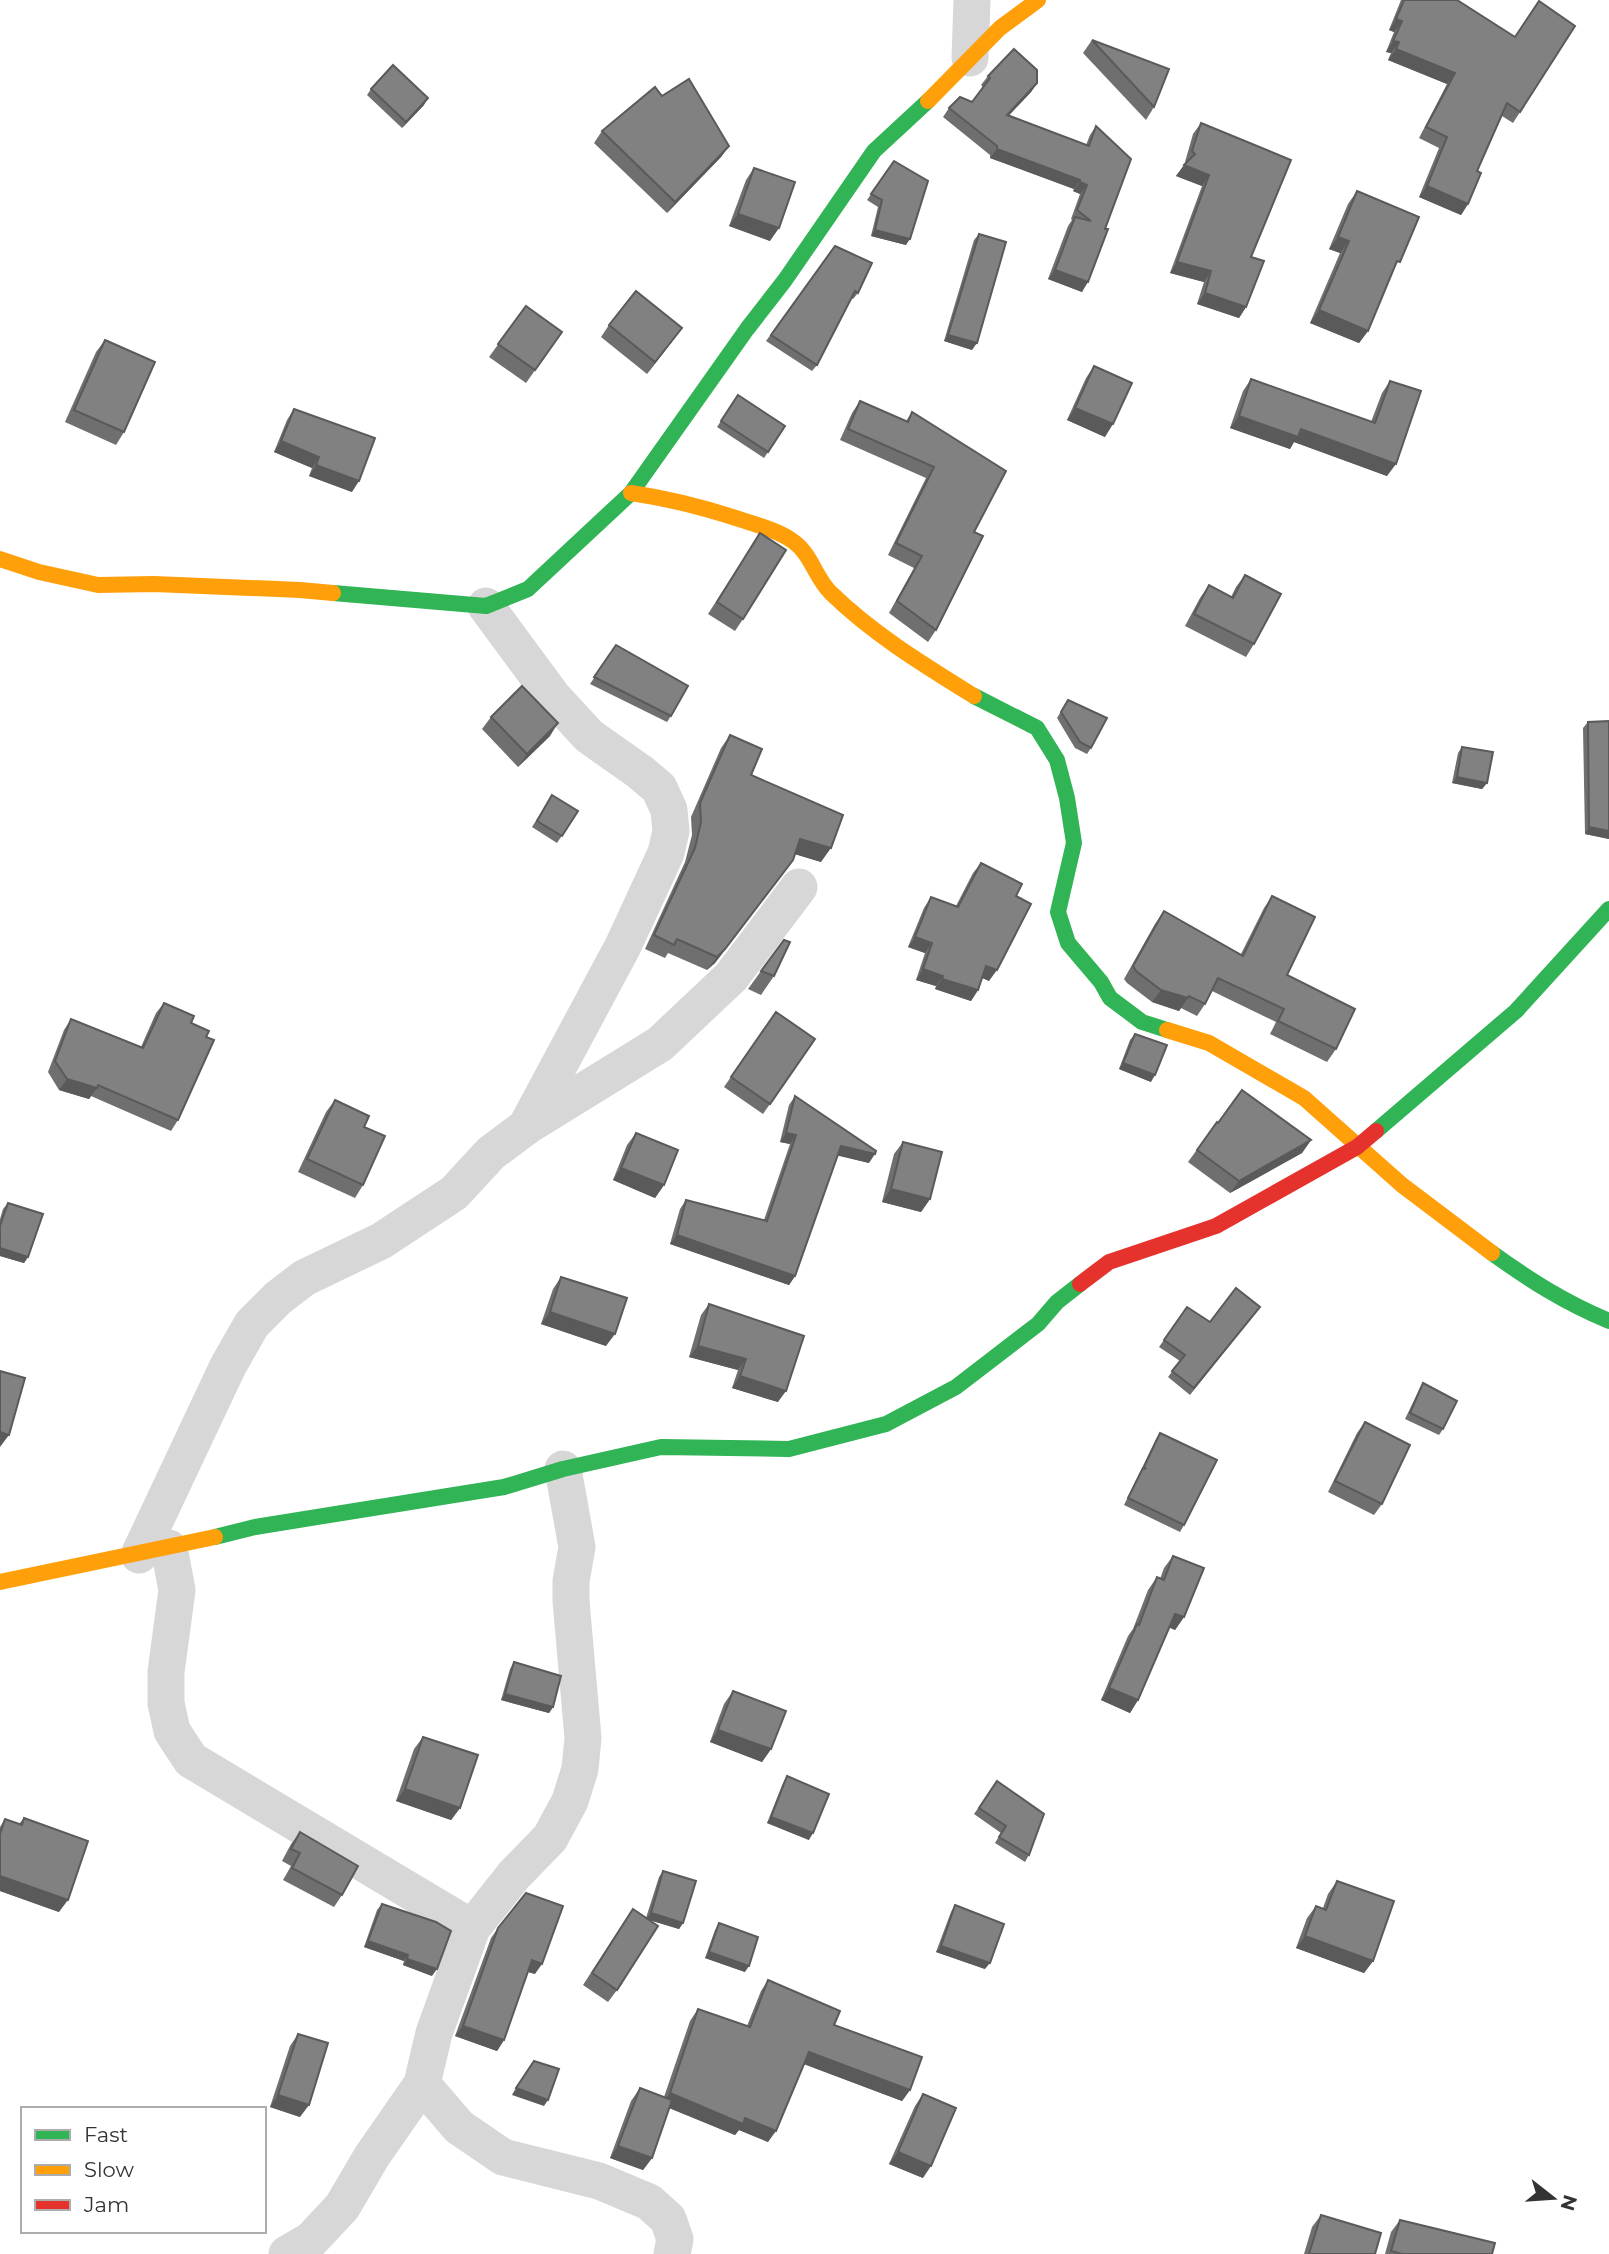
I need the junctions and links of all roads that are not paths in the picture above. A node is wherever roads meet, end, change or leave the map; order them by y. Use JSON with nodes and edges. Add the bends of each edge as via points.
{"nodes":[{"id":1,"x":972,"y":0,"type":"edge"},
{"id":2,"x":1038,"y":0,"type":"edge"},
{"id":3,"x":970,"y":58,"type":"junction"},
{"id":4,"x":631,"y":493,"type":"junction"},
{"id":5,"x":0,"y":559,"type":"edge"},
{"id":6,"x":486,"y":606,"type":"junction"},
{"id":7,"x":799,"y":887,"type":"dead end"},
{"id":8,"x":1609,"y":909,"type":"edge"},
{"id":9,"x":526,"y":1127,"type":"junction"},
{"id":10,"x":1357,"y":1147,"type":"junction"},
{"id":11,"x":1609,"y":1321,"type":"edge"},
{"id":12,"x":563,"y":1469,"type":"junction"},
{"id":13,"x":154,"y":1552,"type":"junction"},
{"id":14,"x":0,"y":1582,"type":"edge"},
{"id":15,"x":472,"y":1928,"type":"junction"},
{"id":16,"x":422,"y":2084,"type":"junction"},
{"id":17,"x":287,"y":2254,"type":"edge"},
{"id":18,"x":672,"y":2254,"type":"edge"}],
"edges":[{"from":1,"to":3,"type":"street"},
{"from":2,"to":3,"type":"street"},
{"from":3,"to":4,"type":"street","via":[[874,152]]},
{"from":4,"to":6,"type":"street","via":[[528,589]]},
{"from":4,"to":10,"type":"street","via":[[707,508],[795,542],[822,585],[845,607],[918,661],[985,703],[1037,728],[1057,760],[1068,798],[1073,843],[1058,912],[1068,943],[1110,998],[1142,1022],[1209,1044],[1304,1097]]},
{"from":5,"to":6,"type":"street","via":[[98,585],[300,590]]},
{"from":6,"to":9,"type":"street","via":[[589,736],[659,788],[669,810],[671,831],[666,853],[623,946]]},
{"from":7,"to":9,"type":"street","via":[[731,977],[660,1044]]},
{"from":8,"to":10,"type":"street","via":[[1516,1011]]},
{"from":9,"to":13,"type":"street","via":[[491,1153],[454,1193],[381,1241],[304,1279],[252,1324],[228,1366]]},
{"from":10,"to":11,"type":"street","via":[[1434,1211],[1530,1280]]},
{"from":10,"to":12,"type":"street","via":[[1216,1226],[1109,1262],[956,1387],[886,1424],[789,1448],[661,1447]]},
{"from":12,"to":13,"type":"street","via":[[504,1487],[255,1527]]},
{"from":12,"to":15,"type":"street","via":[[577,1547],[571,1601],[583,1738],[580,1769],[570,1801],[550,1838],[514,1874]]},
{"from":13,"to":14,"type":"street"},
{"from":13,"to":15,"type":"street","via":[[177,1590],[166,1703],[172,1731],[191,1760]]},
{"from":15,"to":16,"type":"street","via":[[434,2033]]},
{"from":16,"to":17,"type":"street","via":[[342,2207],[311,2240]]},
{"from":16,"to":18,"type":"street","via":[[459,2127],[503,2157],[599,2181],[649,2202],[668,2219],[675,2239]]}]}
